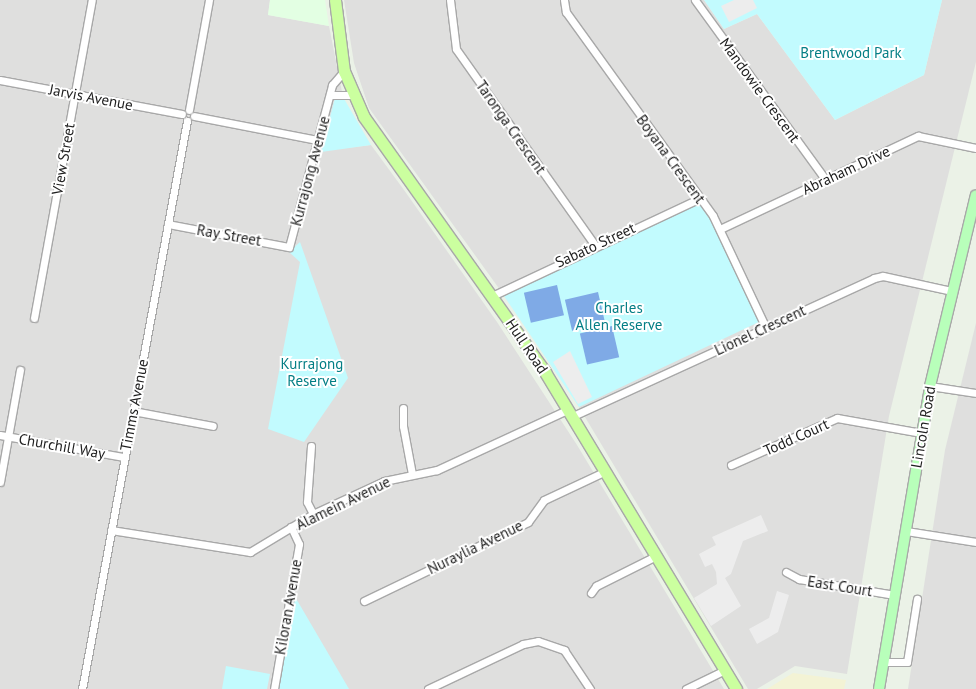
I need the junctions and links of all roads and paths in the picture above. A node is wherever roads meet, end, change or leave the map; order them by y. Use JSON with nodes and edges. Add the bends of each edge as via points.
{"nodes":[{"id":1,"x":92,"y":0,"type":"edge"},
{"id":2,"x":209,"y":0,"type":"edge"},
{"id":3,"x":335,"y":0,"type":"edge"},
{"id":4,"x":450,"y":0,"type":"edge"},
{"id":5,"x":564,"y":0,"type":"edge"},
{"id":6,"x":695,"y":0,"type":"edge"},
{"id":7,"x":344,"y":70,"type":"junction"},
{"id":8,"x":0,"y":80,"type":"edge"},
{"id":9,"x":75,"y":94,"type":"junction"},
{"id":10,"x":330,"y":95,"type":"junction"},
{"id":11,"x":352,"y":95,"type":"junction"},
{"id":12,"x":188,"y":113,"type":"junction"},
{"id":13,"x":318,"y":140,"type":"junction"},
{"id":14,"x":976,"y":148,"type":"edge"},
{"id":15,"x":826,"y":180,"type":"junction"},
{"id":16,"x":976,"y":195,"type":"edge"},
{"id":17,"x":700,"y":198,"type":"junction"},
{"id":18,"x":168,"y":224,"type":"junction"},
{"id":19,"x":720,"y":229,"type":"junction"},
{"id":20,"x":595,"y":245,"type":"junction"},
{"id":21,"x":289,"y":246,"type":"joint"},
{"id":22,"x":952,"y":292,"type":"junction"},
{"id":23,"x":492,"y":296,"type":"junction"},
{"id":24,"x":34,"y":318,"type":"dead end"},
{"id":25,"x":766,"y":326,"type":"junction"},
{"id":26,"x":20,"y":370,"type":"dead end"},
{"id":27,"x":930,"y":386,"type":"junction"},
{"id":28,"x":976,"y":393,"type":"edge"},
{"id":29,"x":403,"y":408,"type":"dead end"},
{"id":30,"x":133,"y":411,"type":"junction"},
{"id":31,"x":571,"y":412,"type":"junction"},
{"id":32,"x":213,"y":426,"type":"dead end"},
{"id":33,"x":922,"y":433,"type":"junction"},
{"id":34,"x":0,"y":435,"type":"edge"},
{"id":35,"x":8,"y":437,"type":"junction"},
{"id":36,"x":311,"y":446,"type":"dead end"},
{"id":37,"x":124,"y":457,"type":"junction"},
{"id":38,"x":731,"y":465,"type":"dead end"},
{"id":39,"x":606,"y":471,"type":"junction"},
{"id":40,"x":412,"y":474,"type":"junction"},
{"id":41,"x":0,"y":482,"type":"edge"},
{"id":42,"x":313,"y":514,"type":"junction"},
{"id":43,"x":291,"y":527,"type":"junction"},
{"id":44,"x":111,"y":530,"type":"junction"},
{"id":45,"x":906,"y":531,"type":"junction"},
{"id":46,"x":976,"y":542,"type":"edge"},
{"id":47,"x":656,"y":556,"type":"junction"},
{"id":48,"x":786,"y":572,"type":"dead end"},
{"id":49,"x":591,"y":593,"type":"dead end"},
{"id":50,"x":895,"y":595,"type":"junction"},
{"id":51,"x":917,"y":599,"type":"dead end"},
{"id":52,"x":364,"y":601,"type":"dead end"},
{"id":53,"x":884,"y":662,"type":"junction"},
{"id":54,"x":725,"y":670,"type":"junction"},
{"id":55,"x":82,"y":689,"type":"edge"},
{"id":56,"x":274,"y":689,"type":"edge"},
{"id":57,"x":428,"y":689,"type":"edge"},
{"id":58,"x":590,"y":689,"type":"edge"},
{"id":59,"x":686,"y":689,"type":"edge"},
{"id":60,"x":736,"y":689,"type":"edge"},
{"id":61,"x":879,"y":689,"type":"edge"}],
"edges":[{"from":1,"to":9,"type":"street","name":"View Street"},
{"from":2,"to":12,"type":"street"},
{"from":3,"to":7,"type":"main road","name":"Hull Road"},
{"from":4,"to":20,"type":"street","name":"Taronga Crescent","via":[[456,49]]},
{"from":5,"to":17,"type":"street","name":"Boyana Crescent","via":[[566,12]]},
{"from":6,"to":15,"type":"street","name":"Mandowie Crescent"},
{"from":7,"to":10,"type":"street","name":"Kurrajong Avenue","via":[[337,76]]},
{"from":7,"to":11,"type":"main road","name":"Hull Road"},
{"from":8,"to":9,"type":"street","name":"Jarvis Avenue"},
{"from":9,"to":12,"type":"street","name":"Jarvis Avenue"},
{"from":9,"to":24,"type":"street","name":"View Street"},
{"from":10,"to":11,"type":"street","name":"Kurrajong Avenue"},
{"from":10,"to":13,"type":"street","name":"Kurrajong Avenue"},
{"from":11,"to":23,"type":"main road","name":"Hull Road","via":[[364,117]]},
{"from":12,"to":13,"type":"street","name":"Jarvis Avenue"},
{"from":12,"to":18,"type":"street","name":"Timms Avenue"},
{"from":13,"to":21,"type":"street","name":"Kurrajong Avenue"},
{"from":14,"to":15,"type":"street","name":"Abraham Drive","via":[[918,136]]},
{"from":15,"to":19,"type":"street","name":"Abraham Drive"},
{"from":16,"to":22,"type":"main road","name":"Lincoln Road"},
{"from":17,"to":19,"type":"street","name":"Boyana Crescent"},
{"from":17,"to":20,"type":"street","name":"Sabato Street"},
{"from":18,"to":21,"type":"street","name":"Ray Street"},
{"from":18,"to":30,"type":"street","name":"Timms Avenue"},
{"from":19,"to":25,"type":"street","name":"Boyana Crescent"},
{"from":20,"to":23,"type":"street","name":"Sabato Street"},
{"from":22,"to":25,"type":"street","name":"Lionel Crescent","via":[[883,276]]},
{"from":22,"to":27,"type":"main road","name":"Lincoln Road"},
{"from":23,"to":31,"type":"main road","name":"Hull Road"},
{"from":25,"to":31,"type":"street","name":"Lionel Crescent"},
{"from":26,"to":35,"type":"street"},
{"from":27,"to":28,"type":"street"},
{"from":27,"to":33,"type":"main road","name":"Lincoln Road"},
{"from":29,"to":40,"type":"street"},
{"from":30,"to":32,"type":"street"},
{"from":30,"to":37,"type":"street","name":"Timms Avenue"},
{"from":31,"to":39,"type":"main road","name":"Hull Road"},
{"from":31,"to":40,"type":"street","name":"Alamein Avenue","via":[[437,470]]},
{"from":33,"to":38,"type":"street","name":"Todd Court","via":[[837,418]]},
{"from":33,"to":45,"type":"main road","name":"Lincoln Road"},
{"from":34,"to":35,"type":"street","name":"Churchill Way"},
{"from":35,"to":37,"type":"street","name":"Churchill Way"},
{"from":35,"to":41,"type":"street"},
{"from":36,"to":42,"type":"street","via":[[307,502]]},
{"from":37,"to":44,"type":"street","name":"Timms Avenue"},
{"from":39,"to":47,"type":"main road","name":"Hull Road"},
{"from":39,"to":52,"type":"street","name":"Nuraylia Avenue","via":[[544,500],[528,522]]},
{"from":40,"to":42,"type":"street","name":"Alamein Avenue","via":[[384,481]]},
{"from":42,"to":43,"type":"street","name":"Alamein Avenue"},
{"from":43,"to":44,"type":"street","name":"Alamein Avenue","via":[[246,553]]},
{"from":43,"to":56,"type":"street","name":"Kiloran Avenue","via":[[299,544]]},
{"from":44,"to":55,"type":"street","name":"Timms Avenue"},
{"from":45,"to":46,"type":"street"},
{"from":45,"to":50,"type":"main road","name":"Lincoln Road"},
{"from":47,"to":49,"type":"street","via":[[596,586]]},
{"from":47,"to":54,"type":"main road","name":"Hull Road"},
{"from":48,"to":50,"type":"street","name":"East Court","via":[[799,579]]},
{"from":50,"to":53,"type":"main road","name":"Lincoln Road"},
{"from":51,"to":53,"type":"street","via":[[907,662]]},
{"from":53,"to":61,"type":"main road","name":"Lincoln Road"},
{"from":54,"to":59,"type":"street"},
{"from":54,"to":60,"type":"main road","name":"Hull Road"},
{"from":57,"to":58,"type":"street","via":[[523,644],[538,641],[564,650]]}]}
